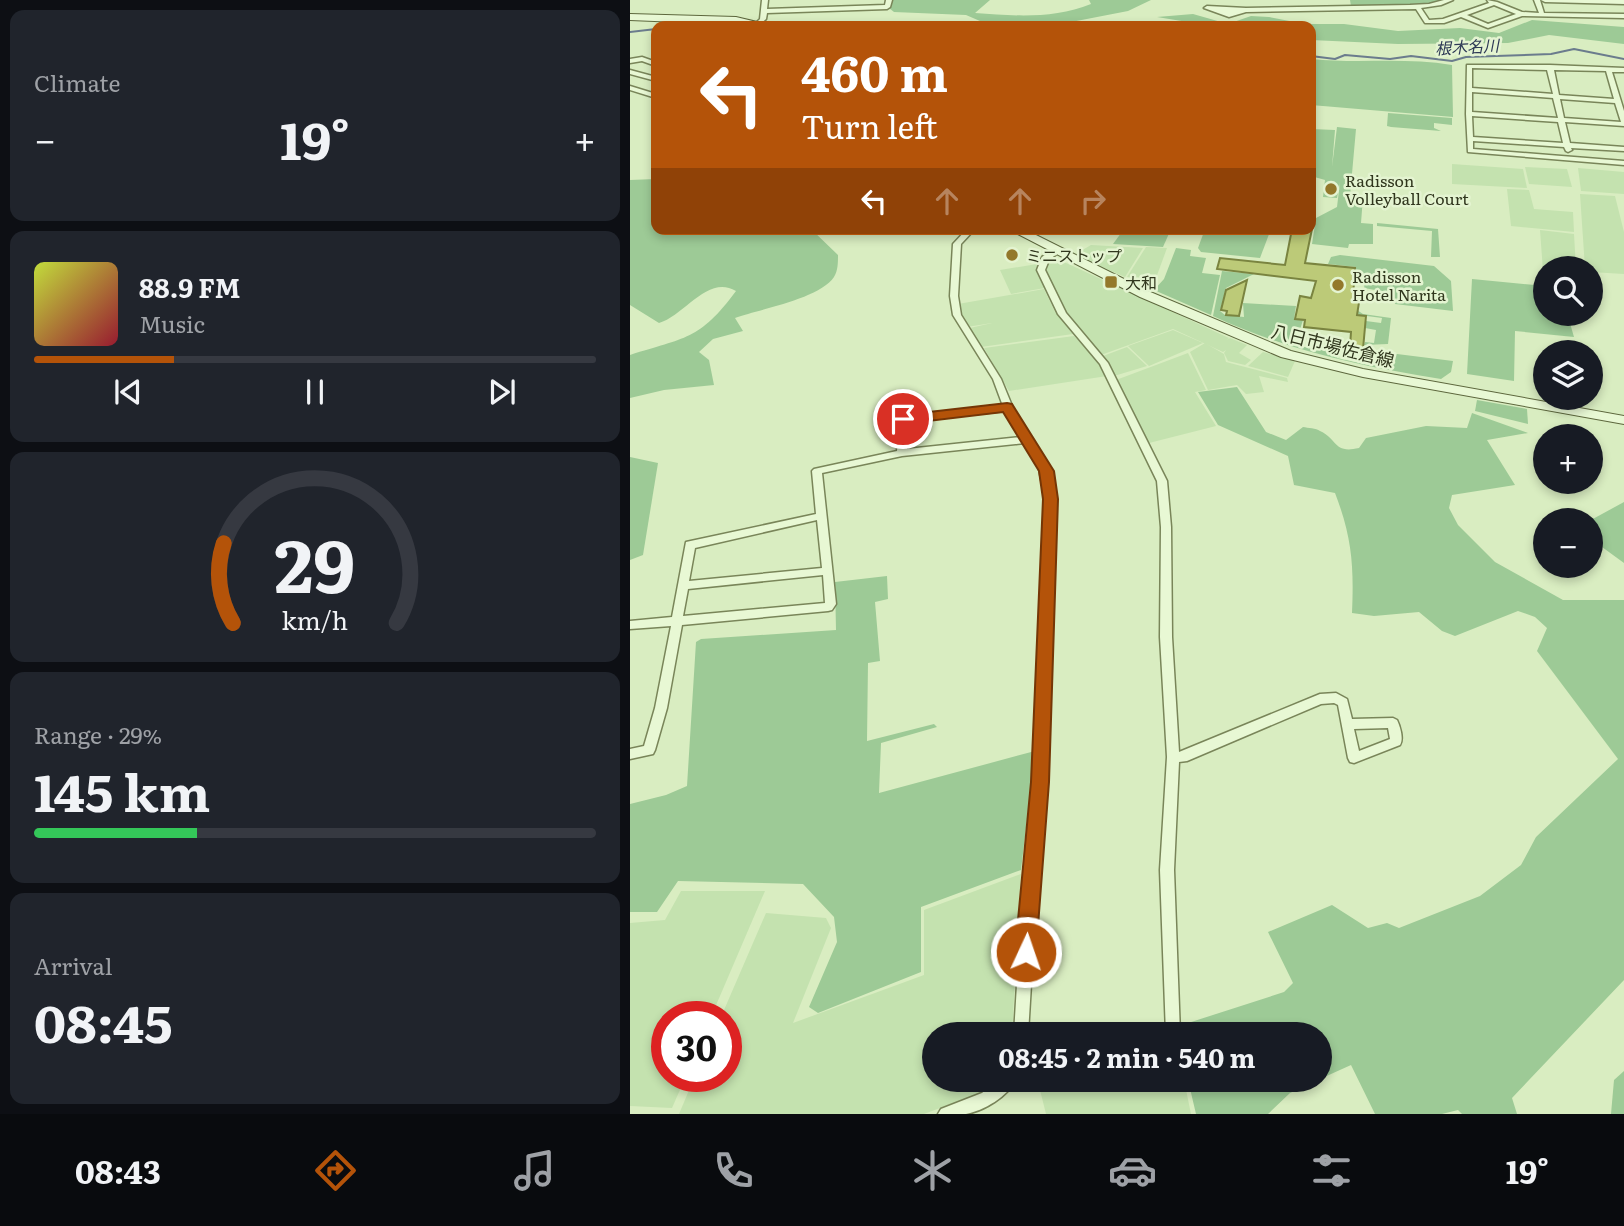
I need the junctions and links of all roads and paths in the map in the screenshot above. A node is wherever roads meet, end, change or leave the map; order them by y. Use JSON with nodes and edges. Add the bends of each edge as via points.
{"nodes":[{"id":1,"x":765,"y":0,"type":"edge"},
{"id":2,"x":778,"y":0,"type":"edge"},
{"id":3,"x":812,"y":0,"type":"edge"},
{"id":4,"x":889,"y":0,"type":"edge"},
{"id":5,"x":1450,"y":0,"type":"edge"},
{"id":6,"x":1487,"y":0,"type":"edge"},
{"id":7,"x":1536,"y":0,"type":"edge"},
{"id":8,"x":1545,"y":0,"type":"edge"},
{"id":9,"x":1607,"y":2,"type":"junction"},
{"id":10,"x":1624,"y":2,"type":"edge"},
{"id":11,"x":1495,"y":3,"type":"junction"},
{"id":12,"x":810,"y":9,"type":"junction"},
{"id":13,"x":1419,"y":9,"type":"junction"},
{"id":14,"x":1246,"y":10,"type":"junction"},
{"id":15,"x":764,"y":11,"type":"junction"},
{"id":16,"x":1521,"y":14,"type":"junction"},
{"id":17,"x":1542,"y":14,"type":"junction"},
{"id":18,"x":1462,"y":15,"type":"junction"},
{"id":19,"x":1615,"y":16,"type":"junction"},
{"id":20,"x":1624,"y":16,"type":"edge"},
{"id":21,"x":630,"y":17,"type":"edge"},
{"id":22,"x":716,"y":21,"type":"edge"},
{"id":23,"x":760,"y":21,"type":"edge"},
{"id":24,"x":630,"y":61,"type":"edge"},
{"id":25,"x":651,"y":62,"type":"edge"},
{"id":26,"x":1550,"y":67,"type":"junction"},
{"id":27,"x":1608,"y":69,"type":"junction"},
{"id":28,"x":1624,"y":70,"type":"edge"},
{"id":29,"x":630,"y":72,"type":"edge"},
{"id":30,"x":651,"y":78,"type":"edge"},
{"id":31,"x":630,"y":88,"type":"edge"},
{"id":32,"x":1469,"y":90,"type":"junction"},
{"id":33,"x":651,"y":94,"type":"edge"},
{"id":34,"x":1557,"y":96,"type":"junction"},
{"id":35,"x":1618,"y":100,"type":"junction"},
{"id":36,"x":1469,"y":114,"type":"junction"},
{"id":37,"x":1562,"y":120,"type":"junction"},
{"id":38,"x":1624,"y":123,"type":"edge"},
{"id":39,"x":1469,"y":139,"type":"junction"},
{"id":40,"x":1567,"y":145,"type":"junction"},
{"id":41,"x":1624,"y":149,"type":"edge"},
{"id":42,"x":1570,"y":159,"type":"junction"},
{"id":43,"x":1624,"y":163,"type":"edge"},
{"id":44,"x":965,"y":235,"type":"edge"},
{"id":45,"x":1025,"y":235,"type":"edge"},
{"id":46,"x":1055,"y":252,"type":"junction"},
{"id":47,"x":1007,"y":408,"type":"junction"},
{"id":48,"x":1624,"y":420,"type":"edge"},
{"id":49,"x":1026,"y":440,"type":"junction"},
{"id":50,"x":902,"y":453,"type":"junction"},
{"id":51,"x":821,"y":516,"type":"junction"},
{"id":52,"x":827,"y":571,"type":"junction"},
{"id":53,"x":683,"y":586,"type":"junction"},
{"id":54,"x":677,"y":621,"type":"junction"},
{"id":55,"x":630,"y":625,"type":"edge"},
{"id":56,"x":1347,"y":724,"type":"dead end"},
{"id":57,"x":630,"y":754,"type":"edge"},
{"id":58,"x":1173,"y":757,"type":"junction"},
{"id":59,"x":1022,"y":1022,"type":"edge"},
{"id":60,"x":1173,"y":1022,"type":"edge"},
{"id":61,"x":996,"y":1092,"type":"edge"},
{"id":62,"x":948,"y":1114,"type":"edge"}],
"edges":[{"from":1,"to":2,"type":"street"},
{"from":1,"to":15,"type":"street"},
{"from":3,"to":12,"type":"street"},
{"from":4,"to":12,"type":"street","via":[[887,7]]},
{"from":5,"to":13,"type":"street"},
{"from":6,"to":11,"type":"street"},
{"from":7,"to":17,"type":"street"},
{"from":8,"to":9,"type":"street"},
{"from":9,"to":10,"type":"street"},
{"from":9,"to":19,"type":"street"},
{"from":11,"to":16,"type":"street"},
{"from":11,"to":18,"type":"street"},
{"from":12,"to":15,"type":"street"},
{"from":13,"to":14,"type":"street"},
{"from":13,"to":18,"type":"street","via":[[1427,22]]},
{"from":14,"to":14,"type":"street","via":[[1233,9],[1207,8],[1229,15]]},
{"from":15,"to":23,"type":"street"},
{"from":16,"to":17,"type":"street"},
{"from":16,"to":18,"type":"street","via":[[1488,26]]},
{"from":17,"to":19,"type":"street"},
{"from":19,"to":20,"type":"street"},
{"from":21,"to":22,"type":"main road"},
{"from":24,"to":25,"type":"street"},
{"from":26,"to":27,"type":"street"},
{"from":26,"to":32,"type":"street","via":[[1469,66]]},
{"from":26,"to":34,"type":"street"},
{"from":27,"to":28,"type":"street"},
{"from":27,"to":35,"type":"street"},
{"from":29,"to":30,"type":"street"},
{"from":31,"to":33,"type":"street"},
{"from":32,"to":34,"type":"street"},
{"from":32,"to":36,"type":"street"},
{"from":34,"to":35,"type":"street"},
{"from":34,"to":37,"type":"street"},
{"from":35,"to":38,"type":"street"},
{"from":36,"to":37,"type":"street"},
{"from":36,"to":39,"type":"street"},
{"from":37,"to":38,"type":"street"},
{"from":37,"to":40,"type":"street"},
{"from":39,"to":40,"type":"street"},
{"from":39,"to":42,"type":"street","via":[[1470,151]]},
{"from":40,"to":41,"type":"street"},
{"from":40,"to":42,"type":"street"},
{"from":42,"to":43,"type":"street"},
{"from":44,"to":47,"type":"street","via":[[957,244],[956,307],[1001,387]]},
{"from":45,"to":46,"type":"main road","name":"八日市場佐倉線"},
{"from":46,"to":48,"type":"main road","name":"八日市場佐倉線","via":[[1286,354],[1363,373]]},
{"from":46,"to":58,"type":"street","via":[[1041,268],[1052,299],[1104,363],[1161,476]]},
{"from":47,"to":49,"type":"street"},
{"from":47,"to":50,"type":"street","via":[[903,419]]},
{"from":49,"to":50,"type":"street"},
{"from":49,"to":59,"type":"street","via":[[1046,471],[1051,524],[1040,782]]},
{"from":50,"to":51,"type":"street","via":[[817,471]]},
{"from":51,"to":52,"type":"street"},
{"from":51,"to":53,"type":"street","via":[[690,545]]},
{"from":52,"to":53,"type":"street"},
{"from":52,"to":54,"type":"street","via":[[828,607]]},
{"from":53,"to":54,"type":"street"},
{"from":54,"to":55,"type":"street"},
{"from":54,"to":57,"type":"street","via":[[649,750]]},
{"from":56,"to":58,"type":"street","via":[[1343,702],[1320,699],[1183,757]]},
{"from":58,"to":60,"type":"street","via":[[1167,870]]},
{"from":61,"to":62,"type":"street"}]}
